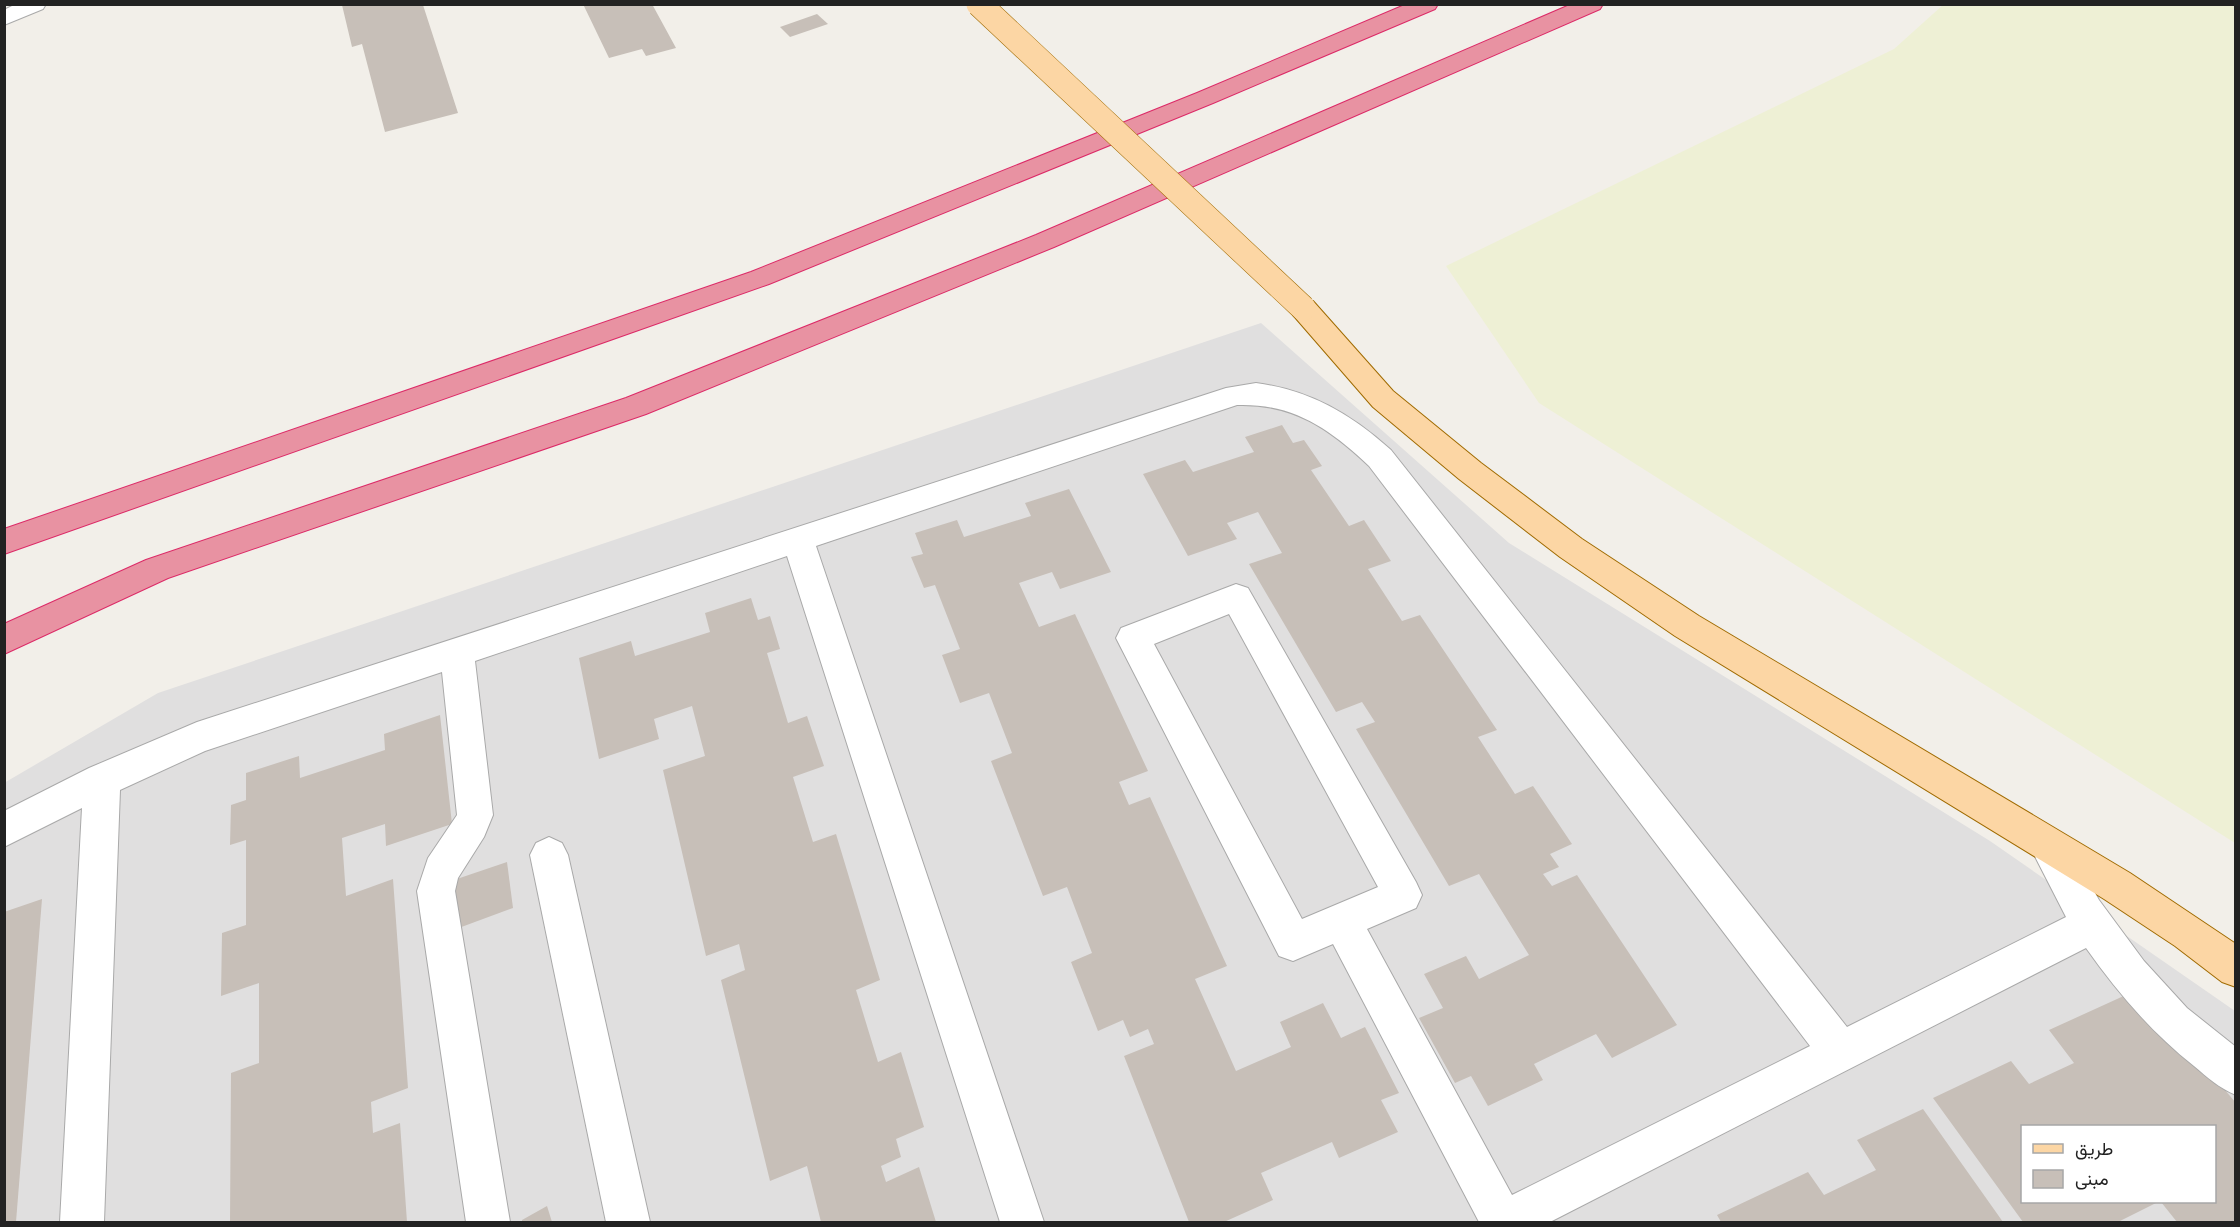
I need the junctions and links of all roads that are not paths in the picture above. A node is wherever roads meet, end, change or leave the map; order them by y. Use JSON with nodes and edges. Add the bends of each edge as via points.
{"nodes":[{"id":1,"x":35,"y":4,"type":"edge"},
{"id":2,"x":979,"y":4,"type":"edge"},
{"id":3,"x":1427,"y":4,"type":"edge"},
{"id":4,"x":1592,"y":4,"type":"edge"},
{"id":5,"x":4,"y":18,"type":"edge"},
{"id":6,"x":798,"y":540,"type":"junction"},
{"id":7,"x":4,"y":542,"type":"edge"},
{"id":8,"x":4,"y":640,"type":"edge"},
{"id":9,"x":457,"y":653,"type":"junction"},
{"id":10,"x":102,"y":780,"type":"junction"},
{"id":11,"x":4,"y":830,"type":"edge"},
{"id":12,"x":2048,"y":845,"type":"junction"},
{"id":13,"x":549,"y":855,"type":"dead end"},
{"id":14,"x":1342,"y":921,"type":"junction"},
{"id":15,"x":2091,"y":925,"type":"junction"},
{"id":16,"x":2235,"y":968,"type":"edge"},
{"id":17,"x":1840,"y":1053,"type":"junction"},
{"id":18,"x":2235,"y":1074,"type":"edge"},
{"id":19,"x":82,"y":1222,"type":"edge"},
{"id":20,"x":488,"y":1222,"type":"edge"},
{"id":21,"x":628,"y":1222,"type":"edge"},
{"id":22,"x":1022,"y":1222,"type":"edge"},
{"id":23,"x":1504,"y":1222,"type":"edge"}],
"edges":[{"from":1,"to":5,"type":"street"},
{"from":2,"to":12,"type":"main road","bridge":true,"via":[[1303,308],[1383,399],[1470,471],[1571,548],[1687,626]]},
{"from":3,"to":7,"type":"highway","via":[[760,278]]},
{"from":4,"to":8,"type":"highway","via":[[1045,241],[647,402],[157,569]]},
{"from":6,"to":9,"type":"street"},
{"from":6,"to":17,"type":"street","via":[[1236,395],[1280,396],[1318,412],[1342,425],[1380,458]]},
{"from":6,"to":22,"type":"street"},
{"from":9,"to":10,"type":"street","via":[[197,738]]},
{"from":9,"to":20,"type":"street","via":[[476,815],[441,870],[436,891]]},
{"from":10,"to":11,"type":"street"},
{"from":10,"to":19,"type":"street"},
{"from":12,"to":15,"type":"street"},
{"from":12,"to":16,"type":"main road","via":[[2144,904]]},
{"from":13,"to":21,"type":"street"},
{"from":14,"to":14,"type":"street","via":[[1403,895],[1236,597],[1133,638],[1293,942]]},
{"from":14,"to":23,"type":"street"},
{"from":15,"to":17,"type":"street"},
{"from":15,"to":18,"type":"street","via":[[2122,967],[2167,1016]]},
{"from":17,"to":23,"type":"street"}]}
